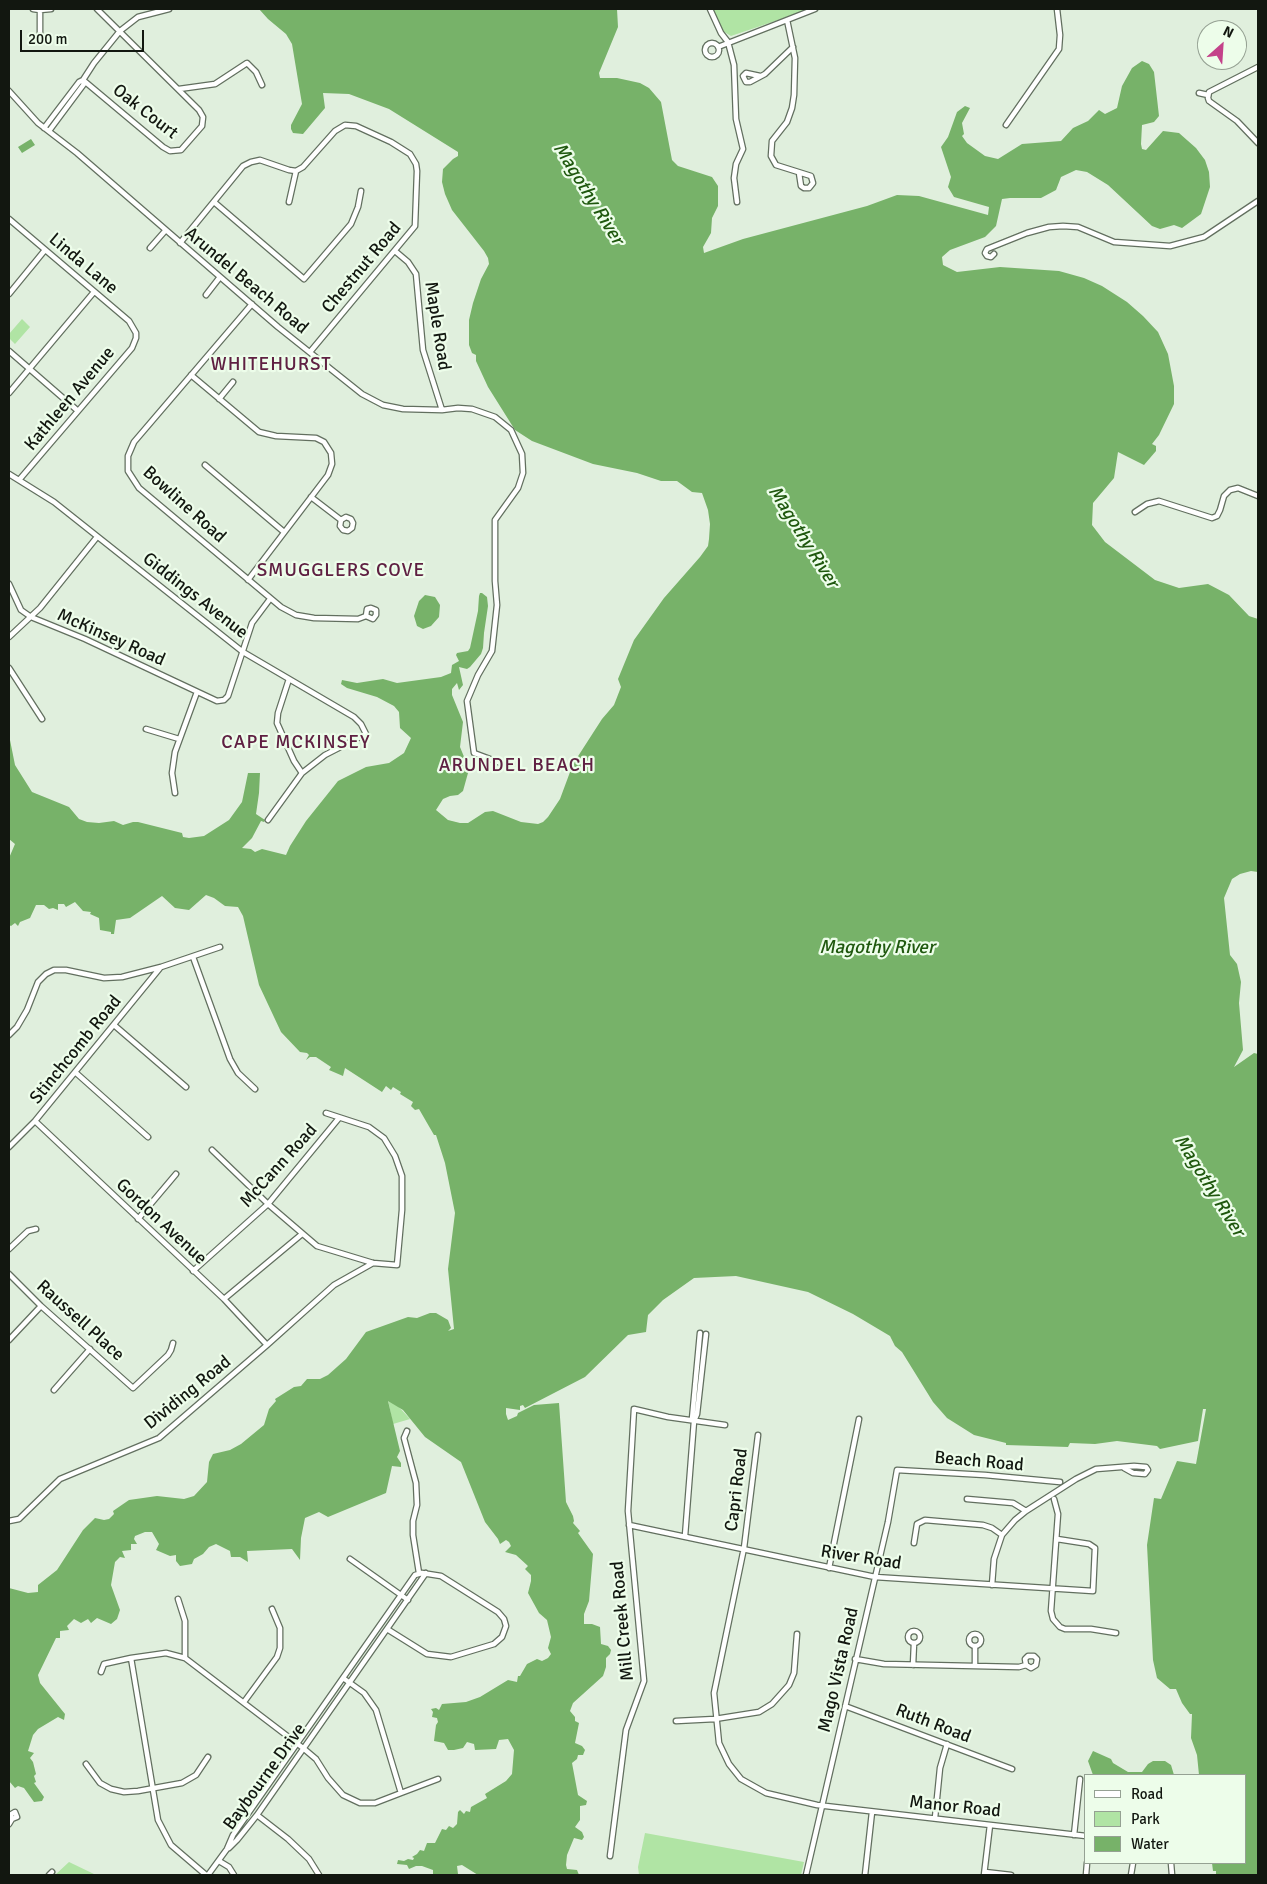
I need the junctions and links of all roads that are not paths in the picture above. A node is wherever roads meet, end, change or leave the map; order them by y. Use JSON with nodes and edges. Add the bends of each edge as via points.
{"nodes":[{"id":1,"x":33,"y":9,"type":"edge"},
{"id":2,"x":51,"y":9,"type":"edge"},
{"id":3,"x":97,"y":9,"type":"edge"},
{"id":4,"x":169,"y":9,"type":"edge"},
{"id":5,"x":710,"y":9,"type":"edge"},
{"id":6,"x":815,"y":9,"type":"edge"},
{"id":7,"x":1058,"y":9,"type":"edge"},
{"id":8,"x":40,"y":10,"type":"junction"},
{"id":9,"x":787,"y":20,"type":"junction"},
{"id":10,"x":120,"y":31,"type":"junction"},
{"id":11,"x":40,"y":35,"type":"dead end"},
{"id":12,"x":728,"y":42,"type":"junction"},
{"id":13,"x":718,"y":47,"type":"dead end"},
{"id":14,"x":793,"y":47,"type":"junction"},
{"id":15,"x":1258,"y":67,"type":"edge"},
{"id":16,"x":760,"y":76,"type":"dead end"},
{"id":17,"x":83,"y":80,"type":"junction"},
{"id":18,"x":262,"y":85,"type":"dead end"},
{"id":19,"x":179,"y":90,"type":"junction"},
{"id":20,"x":9,"y":91,"type":"edge"},
{"id":21,"x":1200,"y":93,"type":"dead end"},
{"id":22,"x":1208,"y":95,"type":"junction"},
{"id":23,"x":1006,"y":125,"type":"dead end"},
{"id":24,"x":46,"y":129,"type":"junction"},
{"id":25,"x":1258,"y":142,"type":"edge"},
{"id":26,"x":296,"y":170,"type":"junction"},
{"id":27,"x":799,"y":173,"type":"dead end"},
{"id":28,"x":361,"y":191,"type":"dead end"},
{"id":29,"x":1258,"y":201,"type":"edge"},
{"id":30,"x":214,"y":202,"type":"junction"},
{"id":31,"x":289,"y":202,"type":"dead end"},
{"id":32,"x":737,"y":202,"type":"dead end"},
{"id":33,"x":9,"y":219,"type":"edge"},
{"id":34,"x":165,"y":231,"type":"junction"},
{"id":35,"x":180,"y":243,"type":"junction"},
{"id":36,"x":150,"y":248,"type":"dead end"},
{"id":37,"x":45,"y":250,"type":"junction"},
{"id":38,"x":395,"y":251,"type":"junction"},
{"id":39,"x":994,"y":254,"type":"dead end"},
{"id":40,"x":220,"y":277,"type":"junction"},
{"id":41,"x":94,"y":292,"type":"junction"},
{"id":42,"x":9,"y":294,"type":"edge"},
{"id":43,"x":206,"y":295,"type":"dead end"},
{"id":44,"x":252,"y":304,"type":"junction"},
{"id":45,"x":136,"y":333,"type":"joint"},
{"id":46,"x":9,"y":351,"type":"edge"},
{"id":47,"x":310,"y":352,"type":"junction"},
{"id":48,"x":29,"y":368,"type":"junction"},
{"id":49,"x":191,"y":375,"type":"junction"},
{"id":50,"x":233,"y":382,"type":"dead end"},
{"id":51,"x":9,"y":392,"type":"edge"},
{"id":52,"x":219,"y":399,"type":"junction"},
{"id":53,"x":442,"y":410,"type":"junction"},
{"id":54,"x":78,"y":411,"type":"junction"},
{"id":55,"x":205,"y":465,"type":"dead end"},
{"id":56,"x":9,"y":474,"type":"edge"},
{"id":57,"x":19,"y":480,"type":"junction"},
{"id":58,"x":1258,"y":496,"type":"edge"},
{"id":59,"x":311,"y":497,"type":"junction"},
{"id":60,"x":1135,"y":512,"type":"dead end"},
{"id":61,"x":341,"y":520,"type":"dead end"},
{"id":62,"x":284,"y":532,"type":"junction"},
{"id":63,"x":97,"y":537,"type":"junction"},
{"id":64,"x":248,"y":580,"type":"junction"},
{"id":65,"x":9,"y":584,"type":"edge"},
{"id":66,"x":270,"y":599,"type":"junction"},
{"id":67,"x":366,"y":616,"type":"dead end"},
{"id":68,"x":32,"y":617,"type":"junction"},
{"id":69,"x":9,"y":637,"type":"edge"},
{"id":70,"x":243,"y":652,"type":"junction"},
{"id":71,"x":9,"y":668,"type":"edge"},
{"id":72,"x":289,"y":679,"type":"junction"},
{"id":73,"x":197,"y":692,"type":"junction"},
{"id":74,"x":42,"y":719,"type":"dead end"},
{"id":75,"x":146,"y":729,"type":"dead end"},
{"id":76,"x":179,"y":739,"type":"junction"},
{"id":77,"x":506,"y":765,"type":"dead end"},
{"id":78,"x":302,"y":773,"type":"junction"},
{"id":79,"x":175,"y":793,"type":"dead end"},
{"id":80,"x":268,"y":820,"type":"dead end"},
{"id":81,"x":220,"y":947,"type":"dead end"},
{"id":82,"x":193,"y":957,"type":"junction"},
{"id":83,"x":161,"y":967,"type":"junction"},
{"id":84,"x":114,"y":1025,"type":"junction"},
{"id":85,"x":9,"y":1034,"type":"edge"},
{"id":86,"x":75,"y":1072,"type":"junction"},
{"id":87,"x":186,"y":1087,"type":"dead end"},
{"id":88,"x":255,"y":1089,"type":"dead end"},
{"id":89,"x":326,"y":1113,"type":"dead end"},
{"id":90,"x":339,"y":1118,"type":"junction"},
{"id":91,"x":35,"y":1121,"type":"junction"},
{"id":92,"x":148,"y":1137,"type":"dead end"},
{"id":93,"x":9,"y":1147,"type":"edge"},
{"id":94,"x":212,"y":1150,"type":"dead end"},
{"id":95,"x":176,"y":1174,"type":"dead end"},
{"id":96,"x":268,"y":1204,"type":"junction"},
{"id":97,"x":138,"y":1219,"type":"junction"},
{"id":98,"x":36,"y":1229,"type":"dead end"},
{"id":99,"x":302,"y":1234,"type":"junction"},
{"id":100,"x":9,"y":1248,"type":"edge"},
{"id":101,"x":373,"y":1263,"type":"junction"},
{"id":102,"x":194,"y":1271,"type":"junction"},
{"id":103,"x":9,"y":1274,"type":"edge"},
{"id":104,"x":224,"y":1299,"type":"junction"},
{"id":105,"x":41,"y":1306,"type":"junction"},
{"id":106,"x":703,"y":1333,"type":"dead end"},
{"id":107,"x":9,"y":1340,"type":"edge"},
{"id":108,"x":173,"y":1343,"type":"dead end"},
{"id":109,"x":267,"y":1345,"type":"junction"},
{"id":110,"x":90,"y":1349,"type":"junction"},
{"id":111,"x":54,"y":1390,"type":"dead end"},
{"id":112,"x":859,"y":1420,"type":"dead end"},
{"id":113,"x":694,"y":1421,"type":"junction"},
{"id":114,"x":725,"y":1425,"type":"dead end"},
{"id":115,"x":407,"y":1430,"type":"dead end"},
{"id":116,"x":758,"y":1435,"type":"dead end"},
{"id":117,"x":1124,"y":1468,"type":"dead end"},
{"id":118,"x":897,"y":1470,"type":"joint"},
{"id":119,"x":1060,"y":1482,"type":"dead end"},
{"id":120,"x":967,"y":1499,"type":"dead end"},
{"id":121,"x":1054,"y":1499,"type":"dead end"},
{"id":122,"x":1026,"y":1511,"type":"junction"},
{"id":123,"x":9,"y":1521,"type":"edge"},
{"id":124,"x":629,"y":1525,"type":"junction"},
{"id":125,"x":1002,"y":1535,"type":"junction"},
{"id":126,"x":685,"y":1536,"type":"junction"},
{"id":127,"x":1057,"y":1540,"type":"junction"},
{"id":128,"x":914,"y":1542,"type":"dead end"},
{"id":129,"x":744,"y":1548,"type":"junction"},
{"id":130,"x":350,"y":1559,"type":"dead end"},
{"id":131,"x":829,"y":1568,"type":"junction"},
{"id":132,"x":419,"y":1573,"type":"junction"},
{"id":133,"x":426,"y":1573,"type":"junction"},
{"id":134,"x":875,"y":1577,"type":"junction"},
{"id":135,"x":992,"y":1585,"type":"junction"},
{"id":136,"x":1053,"y":1589,"type":"junction"},
{"id":137,"x":401,"y":1595,"type":"junction"},
{"id":138,"x":178,"y":1599,"type":"dead end"},
{"id":139,"x":408,"y":1600,"type":"junction"},
{"id":140,"x":272,"y":1609,"type":"dead end"},
{"id":141,"x":387,"y":1629,"type":"junction"},
{"id":142,"x":1116,"y":1632,"type":"dead end"},
{"id":143,"x":797,"y":1634,"type":"dead end"},
{"id":144,"x":914,"y":1643,"type":"dead end"},
{"id":145,"x":975,"y":1646,"type":"dead end"},
{"id":146,"x":131,"y":1658,"type":"junction"},
{"id":147,"x":185,"y":1658,"type":"junction"},
{"id":148,"x":855,"y":1659,"type":"junction"},
{"id":149,"x":913,"y":1665,"type":"junction"},
{"id":150,"x":1026,"y":1665,"type":"dead end"},
{"id":151,"x":975,"y":1666,"type":"junction"},
{"id":152,"x":101,"y":1672,"type":"dead end"},
{"id":153,"x":343,"y":1678,"type":"junction"},
{"id":154,"x":349,"y":1682,"type":"junction"},
{"id":155,"x":244,"y":1702,"type":"junction"},
{"id":156,"x":845,"y":1706,"type":"junction"},
{"id":157,"x":715,"y":1719,"type":"junction"},
{"id":158,"x":676,"y":1721,"type":"dead end"},
{"id":159,"x":298,"y":1743,"type":"junction"},
{"id":160,"x":947,"y":1744,"type":"junction"},
{"id":161,"x":304,"y":1748,"type":"junction"},
{"id":162,"x":208,"y":1757,"type":"dead end"},
{"id":163,"x":86,"y":1764,"type":"dead end"},
{"id":164,"x":1012,"y":1769,"type":"dead end"},
{"id":165,"x":438,"y":1778,"type":"dead end"},
{"id":166,"x":1080,"y":1779,"type":"dead end"},
{"id":167,"x":152,"y":1788,"type":"junction"},
{"id":168,"x":401,"y":1793,"type":"junction"},
{"id":169,"x":822,"y":1806,"type":"junction"},
{"id":170,"x":872,"y":1812,"type":"junction"},
{"id":171,"x":257,"y":1815,"type":"junction"},
{"id":172,"x":935,"y":1818,"type":"junction"},
{"id":173,"x":12,"y":1819,"type":"dead end"},
{"id":174,"x":9,"y":1824,"type":"edge"},
{"id":175,"x":990,"y":1825,"type":"junction"},
{"id":176,"x":1074,"y":1835,"type":"junction"},
{"id":177,"x":1084,"y":1836,"type":"edge"},
{"id":178,"x":227,"y":1849,"type":"junction"},
{"id":179,"x":610,"y":1856,"type":"dead end"},
{"id":180,"x":219,"y":1861,"type":"junction"},
{"id":181,"x":229,"y":1867,"type":"junction"},
{"id":182,"x":985,"y":1874,"type":"edge"},
{"id":183,"x":207,"y":1875,"type":"edge"},
{"id":184,"x":234,"y":1875,"type":"edge"},
{"id":185,"x":240,"y":1875,"type":"edge"},
{"id":186,"x":319,"y":1875,"type":"edge"},
{"id":187,"x":806,"y":1875,"type":"edge"},
{"id":188,"x":865,"y":1875,"type":"edge"},
{"id":189,"x":1011,"y":1875,"type":"edge"}],
"edges":[{"from":1,"to":8,"type":"street"},
{"from":2,"to":8,"type":"street"},
{"from":3,"to":10,"type":"street","name":"Oak Court"},
{"from":4,"to":10,"type":"street","via":[[138,17]]},
{"from":5,"to":12,"type":"street"},
{"from":6,"to":9,"type":"street"},
{"from":7,"to":23,"type":"street","via":[[1059,49]]},
{"from":8,"to":11,"type":"street"},
{"from":9,"to":12,"type":"street"},
{"from":9,"to":14,"type":"street"},
{"from":10,"to":17,"type":"street"},
{"from":10,"to":19,"type":"street","name":"Oak Court"},
{"from":12,"to":13,"type":"street"},
{"from":12,"to":32,"type":"street","via":[[734,65],[737,129],[743,149],[734,178]]},
{"from":14,"to":16,"type":"street"},
{"from":14,"to":27,"type":"street","via":[[796,73],[792,108],[774,137],[771,149],[776,165]]},
{"from":15,"to":22,"type":"street"},
{"from":17,"to":19,"type":"street","name":"Oak Court","via":[[163,147],[174,152],[185,147],[203,122],[199,110]]},
{"from":17,"to":24,"type":"street"},
{"from":18,"to":19,"type":"street","via":[[256,72],[247,64],[215,84]]},
{"from":20,"to":24,"type":"street","name":"Arundel Beach Road"},
{"from":21,"to":22,"type":"street"},
{"from":22,"to":25,"type":"street","via":[[1209,101],[1237,121]]},
{"from":24,"to":34,"type":"street","name":"Arundel Beach Road"},
{"from":26,"to":30,"type":"street","via":[[264,161],[251,162]]},
{"from":26,"to":31,"type":"street"},
{"from":26,"to":38,"type":"street","name":"Chestnut Road","via":[[345,124],[391,142],[410,155],[416,164],[416,225]]},
{"from":28,"to":30,"type":"street","via":[[351,224],[304,280]]},
{"from":29,"to":39,"type":"street","via":[[1204,237],[1170,246],[1114,242],[1078,227],[1063,226],[1027,233],[987,249],[985,253],[991,257]]},
{"from":30,"to":35,"type":"street"},
{"from":33,"to":37,"type":"street","name":"Linda Lane"},
{"from":34,"to":35,"type":"street","name":"Arundel Beach Road"},
{"from":34,"to":36,"type":"street"},
{"from":35,"to":40,"type":"street","name":"Arundel Beach Road"},
{"from":37,"to":41,"type":"street","name":"Linda Lane"},
{"from":37,"to":42,"type":"street"},
{"from":38,"to":47,"type":"street","name":"Chestnut Road"},
{"from":38,"to":53,"type":"street","name":"Maple Road","via":[[416,274],[423,350]]},
{"from":40,"to":43,"type":"street"},
{"from":40,"to":44,"type":"street","name":"Arundel Beach Road"},
{"from":41,"to":45,"type":"street","name":"Linda Lane","via":[[129,321]]},
{"from":41,"to":48,"type":"street"},
{"from":44,"to":47,"type":"street","name":"Arundel Beach Road"},
{"from":44,"to":49,"type":"street","name":"Bowline Road"},
{"from":45,"to":54,"type":"street","name":"Kathleen Avenue","via":[[132,348]]},
{"from":46,"to":48,"type":"street"},
{"from":47,"to":53,"type":"street","name":"Arundel Beach Road","via":[[353,387],[383,405]]},
{"from":48,"to":51,"type":"street"},
{"from":48,"to":54,"type":"street"},
{"from":49,"to":52,"type":"street"},
{"from":49,"to":64,"type":"street","name":"Bowline Road","via":[[134,442],[128,456],[128,471],[139,488]]},
{"from":50,"to":52,"type":"street"},
{"from":52,"to":59,"type":"street","via":[[261,432],[276,436],[312,437],[320,439],[329,448],[331,469]]},
{"from":53,"to":77,"type":"street","name":"Arundel Beach Road","via":[[466,408],[495,417],[510,430],[524,464],[518,488],[495,520],[497,605],[492,651],[467,701],[474,753]]},
{"from":54,"to":57,"type":"street","name":"Kathleen Avenue"},
{"from":55,"to":62,"type":"street"},
{"from":56,"to":57,"type":"street","name":"Giddings Avenue"},
{"from":57,"to":63,"type":"street","name":"Giddings Avenue","via":[[54,502]]},
{"from":58,"to":60,"type":"street","via":[[1238,488],[1230,490],[1224,496],[1217,516],[1212,518],[1159,501]]},
{"from":59,"to":61,"type":"street"},
{"from":59,"to":62,"type":"street"},
{"from":62,"to":64,"type":"street"},
{"from":63,"to":68,"type":"street"},
{"from":63,"to":70,"type":"street","name":"Giddings Avenue"},
{"from":64,"to":66,"type":"street","name":"Bowline Road"},
{"from":65,"to":68,"type":"street","name":"McKinsey Road","via":[[21,610]]},
{"from":66,"to":67,"type":"street","name":"Bowline Road","via":[[289,612],[307,618],[358,619]]},
{"from":66,"to":70,"type":"street","via":[[254,619]]},
{"from":68,"to":69,"type":"street"},
{"from":68,"to":73,"type":"street","name":"McKinsey Road"},
{"from":70,"to":72,"type":"street","name":"Giddings Avenue"},
{"from":70,"to":73,"type":"street","name":"McKinsey Road","via":[[224,700]]},
{"from":71,"to":74,"type":"street"},
{"from":72,"to":78,"type":"street","via":[[277,723]]},
{"from":72,"to":78,"type":"street","name":"Giddings Avenue","via":[[354,717],[366,734],[325,755]]},
{"from":73,"to":76,"type":"street"},
{"from":75,"to":76,"type":"street"},
{"from":76,"to":79,"type":"street","via":[[172,773]]},
{"from":78,"to":80,"type":"street"},
{"from":81,"to":82,"type":"street"},
{"from":82,"to":83,"type":"street"},
{"from":82,"to":88,"type":"street","via":[[230,1058],[238,1072]]},
{"from":83,"to":84,"type":"street","name":"Stinchcomb Road"},
{"from":83,"to":85,"type":"street","via":[[104,978],[54,970],[38,982],[27,1010]]},
{"from":84,"to":86,"type":"street","name":"Stinchcomb Road"},
{"from":84,"to":87,"type":"street"},
{"from":86,"to":91,"type":"street","name":"Stinchcomb Road"},
{"from":86,"to":92,"type":"street"},
{"from":89,"to":90,"type":"street"},
{"from":90,"to":96,"type":"street","name":"McCann Road"},
{"from":90,"to":101,"type":"street","via":[[369,1127],[384,1138],[402,1176],[397,1265]]},
{"from":91,"to":93,"type":"street","name":"Stinchcomb Road"},
{"from":91,"to":97,"type":"street","name":"Gordon Avenue"},
{"from":94,"to":96,"type":"street"},
{"from":95,"to":97,"type":"street"},
{"from":96,"to":99,"type":"street"},
{"from":96,"to":102,"type":"street","name":"McCann Road"},
{"from":97,"to":102,"type":"street","name":"Gordon Avenue"},
{"from":98,"to":100,"type":"street","via":[[28,1231]]},
{"from":99,"to":101,"type":"street","via":[[317,1246]]},
{"from":99,"to":104,"type":"street"},
{"from":101,"to":109,"type":"street","name":"Dividing Road","via":[[334,1284]]},
{"from":102,"to":104,"type":"street","name":"Gordon Avenue"},
{"from":103,"to":105,"type":"street","name":"Raussell Place"},
{"from":104,"to":109,"type":"street","name":"Gordon Avenue"},
{"from":105,"to":107,"type":"street"},
{"from":105,"to":110,"type":"street","name":"Raussell Place"},
{"from":106,"to":113,"type":"street"},
{"from":108,"to":110,"type":"street","name":"Raussell Place","via":[[168,1355],[133,1388]]},
{"from":109,"to":123,"type":"street","name":"Dividing Road","via":[[159,1438],[60,1479],[19,1519]]},
{"from":110,"to":111,"type":"street"},
{"from":112,"to":131,"type":"street"},
{"from":113,"to":114,"type":"street"},
{"from":113,"to":124,"type":"street","name":"Mill Creek Road","via":[[634,1409]]},
{"from":113,"to":126,"type":"street"},
{"from":115,"to":132,"type":"street","via":[[404,1438],[416,1483],[413,1535]]},
{"from":116,"to":129,"type":"street","name":"Capri Road"},
{"from":117,"to":122,"type":"street","via":[[1096,1469]]},
{"from":118,"to":119,"type":"street","name":"Beach Road"},
{"from":118,"to":134,"type":"street","name":"Mago Vista Road"},
{"from":120,"to":122,"type":"street","via":[[1013,1503]]},
{"from":121,"to":127,"type":"street","via":[[1058,1509]]},
{"from":122,"to":125,"type":"street"},
{"from":124,"to":126,"type":"street","name":"River Road"},
{"from":124,"to":179,"type":"street","name":"Mill Creek Road","via":[[644,1681],[626,1730]]},
{"from":125,"to":128,"type":"street","via":[[983,1525],[921,1521],[916,1527]]},
{"from":125,"to":135,"type":"street","via":[[994,1559]]},
{"from":126,"to":129,"type":"street","name":"River Road"},
{"from":127,"to":136,"type":"street"},
{"from":127,"to":136,"type":"street","name":"River Road","via":[[1095,1548],[1093,1591]]},
{"from":129,"to":131,"type":"street","name":"River Road"},
{"from":129,"to":157,"type":"street","name":"Capri Road","via":[[714,1693]]},
{"from":130,"to":137,"type":"street"},
{"from":131,"to":134,"type":"street","name":"River Road"},
{"from":132,"to":133,"type":"street"},
{"from":132,"to":137,"type":"street","name":"Baybourne Drive"},
{"from":133,"to":139,"type":"street","name":"Baybourne Drive"},
{"from":133,"to":141,"type":"street","via":[[441,1576],[498,1612],[505,1623],[504,1634],[494,1644],[451,1657],[427,1654]]},
{"from":134,"to":135,"type":"street","name":"River Road"},
{"from":134,"to":148,"type":"street","name":"Mago Vista Road"},
{"from":135,"to":136,"type":"street","name":"River Road"},
{"from":136,"to":142,"type":"street","via":[[1051,1611],[1060,1627]]},
{"from":137,"to":139,"type":"street"},
{"from":137,"to":153,"type":"street","name":"Baybourne Drive"},
{"from":138,"to":147,"type":"street","via":[[185,1621]]},
{"from":139,"to":141,"type":"street","name":"Baybourne Drive"},
{"from":140,"to":155,"type":"street","via":[[280,1628],[280,1648]]},
{"from":141,"to":154,"type":"street","name":"Baybourne Drive"},
{"from":143,"to":157,"type":"street","via":[[794,1672],[781,1695],[759,1712]]},
{"from":144,"to":149,"type":"street"},
{"from":145,"to":151,"type":"street"},
{"from":146,"to":147,"type":"street","via":[[166,1653]]},
{"from":146,"to":152,"type":"street","via":[[104,1664]]},
{"from":146,"to":167,"type":"street"},
{"from":147,"to":155,"type":"street"},
{"from":148,"to":149,"type":"street","via":[[878,1664]]},
{"from":148,"to":156,"type":"street","name":"Mago Vista Road"},
{"from":149,"to":151,"type":"street"},
{"from":150,"to":151,"type":"street"},
{"from":153,"to":154,"type":"street"},
{"from":153,"to":159,"type":"street","name":"Baybourne Drive"},
{"from":154,"to":161,"type":"street","name":"Baybourne Drive"},
{"from":154,"to":168,"type":"street","via":[[364,1693],[376,1710]]},
{"from":155,"to":159,"type":"street"},
{"from":156,"to":160,"type":"street","name":"Ruth Road"},
{"from":156,"to":169,"type":"street","name":"Mago Vista Road"},
{"from":157,"to":158,"type":"street"},
{"from":157,"to":169,"type":"street","name":"Manor Road","via":[[719,1743],[741,1779],[769,1794]]},
{"from":159,"to":161,"type":"street"},
{"from":159,"to":178,"type":"street","name":"Baybourne Drive","via":[[233,1835]]},
{"from":160,"to":164,"type":"street","name":"Ruth Road"},
{"from":160,"to":172,"type":"street","via":[[940,1768]]},
{"from":161,"to":168,"type":"street","via":[[343,1795],[360,1802],[375,1803]]},
{"from":161,"to":171,"type":"street","name":"Baybourne Drive"},
{"from":162,"to":167,"type":"street","via":[[196,1775],[182,1783]]},
{"from":163,"to":167,"type":"street","via":[[100,1783],[111,1789],[124,1792]]},
{"from":165,"to":168,"type":"street"},
{"from":166,"to":176,"type":"street"},
{"from":167,"to":183,"type":"street","via":[[158,1820],[170,1843]]},
{"from":169,"to":170,"type":"street","name":"Manor Road"},
{"from":169,"to":187,"type":"street","name":"Mago Vista Road"},
{"from":170,"to":172,"type":"street","name":"Manor Road"},
{"from":170,"to":188,"type":"street"},
{"from":171,"to":178,"type":"street","name":"Baybourne Drive"},
{"from":171,"to":186,"type":"street","via":[[309,1859]]},
{"from":172,"to":175,"type":"street","name":"Manor Road"},
{"from":173,"to":174,"type":"street"},
{"from":175,"to":176,"type":"street","name":"Manor Road"},
{"from":175,"to":182,"type":"street"},
{"from":176,"to":177,"type":"street","name":"Manor Road"},
{"from":178,"to":180,"type":"street"},
{"from":180,"to":181,"type":"street"},
{"from":180,"to":183,"type":"street"},
{"from":181,"to":184,"type":"street"},
{"from":181,"to":185,"type":"street"},
{"from":182,"to":189,"type":"street"}]}
